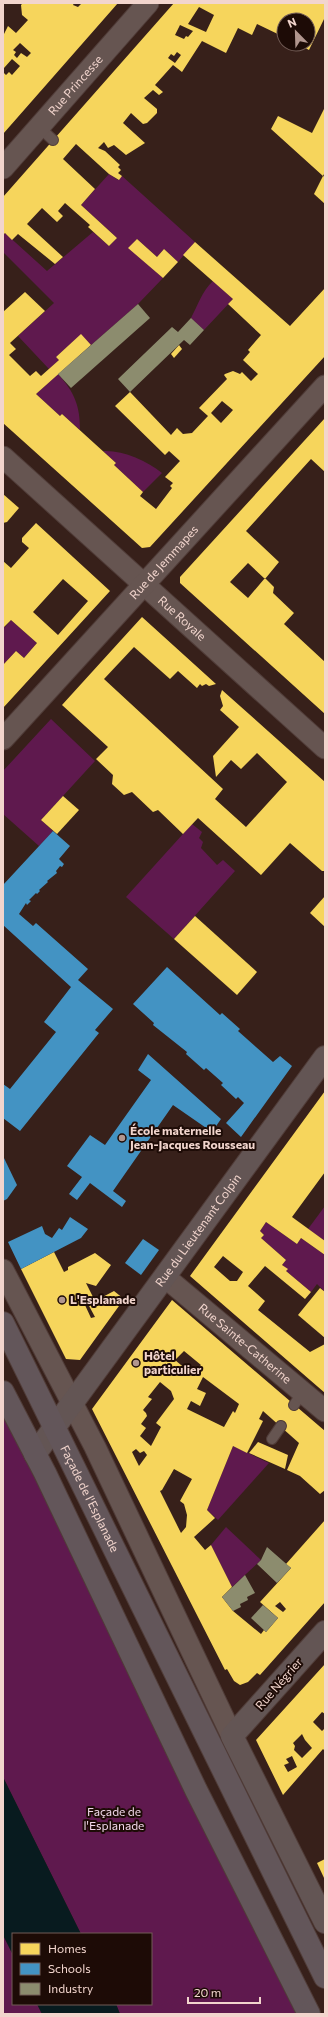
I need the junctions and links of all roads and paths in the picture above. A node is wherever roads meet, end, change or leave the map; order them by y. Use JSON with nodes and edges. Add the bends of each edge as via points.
{"nodes":[{"id":1,"x":148,"y":3,"type":"edge"},
{"id":2,"x":3,"y":168,"type":"edge"},
{"id":3,"x":325,"y":386,"type":"edge"},
{"id":4,"x":3,"y":457,"type":"edge"},
{"id":5,"x":143,"y":584,"type":"junction"},
{"id":6,"x":3,"y":739,"type":"edge"},
{"id":7,"x":325,"y":748,"type":"edge"},
{"id":8,"x":325,"y":1057,"type":"edge"},
{"id":9,"x":3,"y":1270,"type":"edge"},
{"id":10,"x":165,"y":1277,"type":"junction"},
{"id":11,"x":3,"y":1323,"type":"edge"},
{"id":12,"x":3,"y":1392,"type":"edge"},
{"id":13,"x":73,"y":1404,"type":"junction"},
{"id":14,"x":325,"y":1412,"type":"edge"},
{"id":15,"x":281,"y":1426,"type":"dead end"},
{"id":16,"x":55,"y":1428,"type":"junction"},
{"id":17,"x":272,"y":1439,"type":"dead end"},
{"id":18,"x":35,"y":1454,"type":"junction"},
{"id":19,"x":325,"y":1632,"type":"edge"},
{"id":20,"x":232,"y":1736,"type":"junction"},
{"id":21,"x":325,"y":1922,"type":"edge"},
{"id":22,"x":325,"y":1977,"type":"edge"},
{"id":23,"x":309,"y":2014,"type":"edge"}],
"edges":[{"from":1,"to":2,"type":"street","name":"Rue Princesse","via":[[46,134]]},
{"from":3,"to":5,"type":"street","name":"Rue de Jemmapes"},
{"from":4,"to":5,"type":"street","name":"Rue Royale"},
{"from":5,"to":6,"type":"street","name":"Rue de Jemmapes"},
{"from":5,"to":7,"type":"street","name":"Rue Royale"},
{"from":8,"to":10,"type":"street","name":"Rue du Lieutenant Colpin"},
{"from":9,"to":13,"type":"street"},
{"from":10,"to":13,"type":"street","name":"Rue du Lieutenant Colpin"},
{"from":10,"to":14,"type":"street","name":"Rue Sainte-Catherine","via":[[298,1399]]},
{"from":11,"to":16,"type":"main road","name":"Façade de l'Esplanade"},
{"from":12,"to":18,"type":"main road"},
{"from":13,"to":16,"type":"street","name":"Rue du Lieutenant Colpin"},
{"from":13,"to":20,"type":"street"},
{"from":15,"to":17,"type":"lane"},
{"from":16,"to":18,"type":"street","name":"Rue du Lieutenant Colpin"},
{"from":16,"to":22,"type":"main road","name":"Façade de l'Esplanade"},
{"from":18,"to":23,"type":"main road","via":[[196,1790]]},
{"from":19,"to":20,"type":"street","name":"Rue Négrier"},
{"from":20,"to":21,"type":"street"}]}
